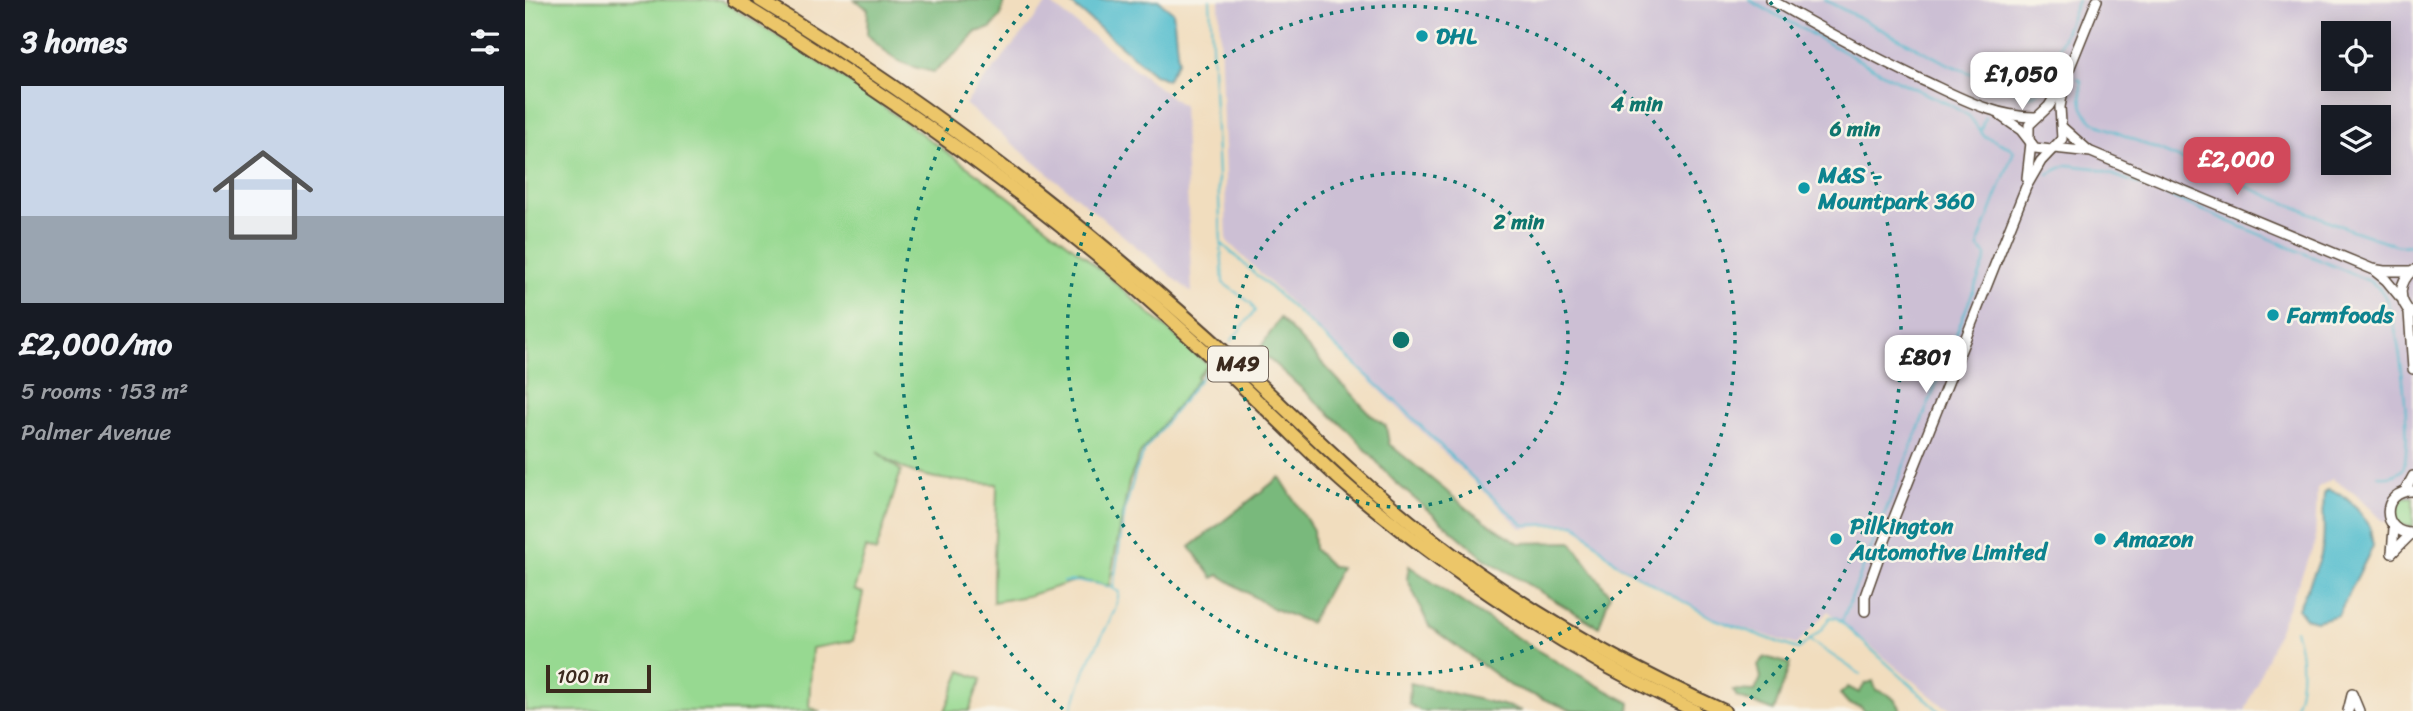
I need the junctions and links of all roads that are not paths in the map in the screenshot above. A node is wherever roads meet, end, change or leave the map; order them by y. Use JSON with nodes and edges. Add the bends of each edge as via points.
{"nodes":[{"id":1,"x":735,"y":0,"type":"edge"},
{"id":2,"x":760,"y":0,"type":"edge"},
{"id":3,"x":1771,"y":0,"type":"edge"},
{"id":4,"x":2097,"y":0,"type":"edge"},
{"id":5,"x":2066,"y":79,"type":"junction"},
{"id":6,"x":1994,"y":111,"type":"junction"},
{"id":7,"x":2038,"y":117,"type":"junction"},
{"id":8,"x":2062,"y":127,"type":"junction"},
{"id":9,"x":2030,"y":141,"type":"junction"},
{"id":10,"x":2052,"y":149,"type":"junction"},
{"id":11,"x":2091,"y":152,"type":"junction"},
{"id":12,"x":2026,"y":187,"type":"junction"},
{"id":13,"x":2372,"y":269,"type":"junction"},
{"id":14,"x":2413,"y":270,"type":"edge"},
{"id":15,"x":2401,"y":298,"type":"junction"},
{"id":16,"x":2411,"y":314,"type":"edge"},
{"id":17,"x":2413,"y":345,"type":"edge"},
{"id":18,"x":2413,"y":369,"type":"edge"},
{"id":19,"x":2413,"y":476,"type":"edge"},
{"id":20,"x":2409,"y":491,"type":"edge"},
{"id":21,"x":2394,"y":528,"type":"junction"},
{"id":22,"x":2412,"y":533,"type":"edge"},
{"id":23,"x":1865,"y":611,"type":"dead end"},
{"id":24,"x":1695,"y":711,"type":"edge"},
{"id":25,"x":1724,"y":711,"type":"edge"},
{"id":26,"x":2348,"y":711,"type":"edge"},
{"id":27,"x":2359,"y":711,"type":"edge"}],
"edges":[{"from":1,"to":24,"type":"highway","number":"M49","via":[[893,102],[1051,218],[1231,374],[1350,488],[1424,548],[1559,640]]},
{"from":2,"to":25,"type":"highway","number":"M49","via":[[900,92],[1058,209],[1238,364],[1355,476],[1430,537],[1562,628]]},
{"from":3,"to":6,"type":"street","via":[[1854,47]]},
{"from":4,"to":5,"type":"street"},
{"from":5,"to":7,"type":"street"},
{"from":5,"to":8,"type":"street","via":[[2060,107]]},
{"from":6,"to":7,"type":"street"},
{"from":6,"to":9,"type":"street"},
{"from":7,"to":8,"type":"street","via":[[2052,116]]},
{"from":7,"to":9,"type":"street","via":[[2029,125]]},
{"from":8,"to":10,"type":"street","via":[[2062,139]]},
{"from":8,"to":11,"type":"street"},
{"from":9,"to":10,"type":"street","via":[[2040,150]]},
{"from":9,"to":12,"type":"street"},
{"from":10,"to":11,"type":"street"},
{"from":10,"to":12,"type":"street"},
{"from":11,"to":13,"type":"street"},
{"from":12,"to":23,"type":"street","via":[[1882,548],[1865,596]]},
{"from":13,"to":14,"type":"street"},
{"from":13,"to":15,"type":"street"},
{"from":14,"to":15,"type":"street","via":[[2403,283]]},
{"from":15,"to":16,"type":"street"},
{"from":16,"to":17,"type":"street"},
{"from":17,"to":18,"type":"street"},
{"from":19,"to":20,"type":"street"},
{"from":20,"to":21,"type":"street","via":[[2395,496],[2389,507]]},
{"from":21,"to":22,"type":"street"},
{"from":21,"to":22,"type":"street","via":[[2392,554]]},
{"from":26,"to":27,"type":"street","via":[[2352,694]]}]}
